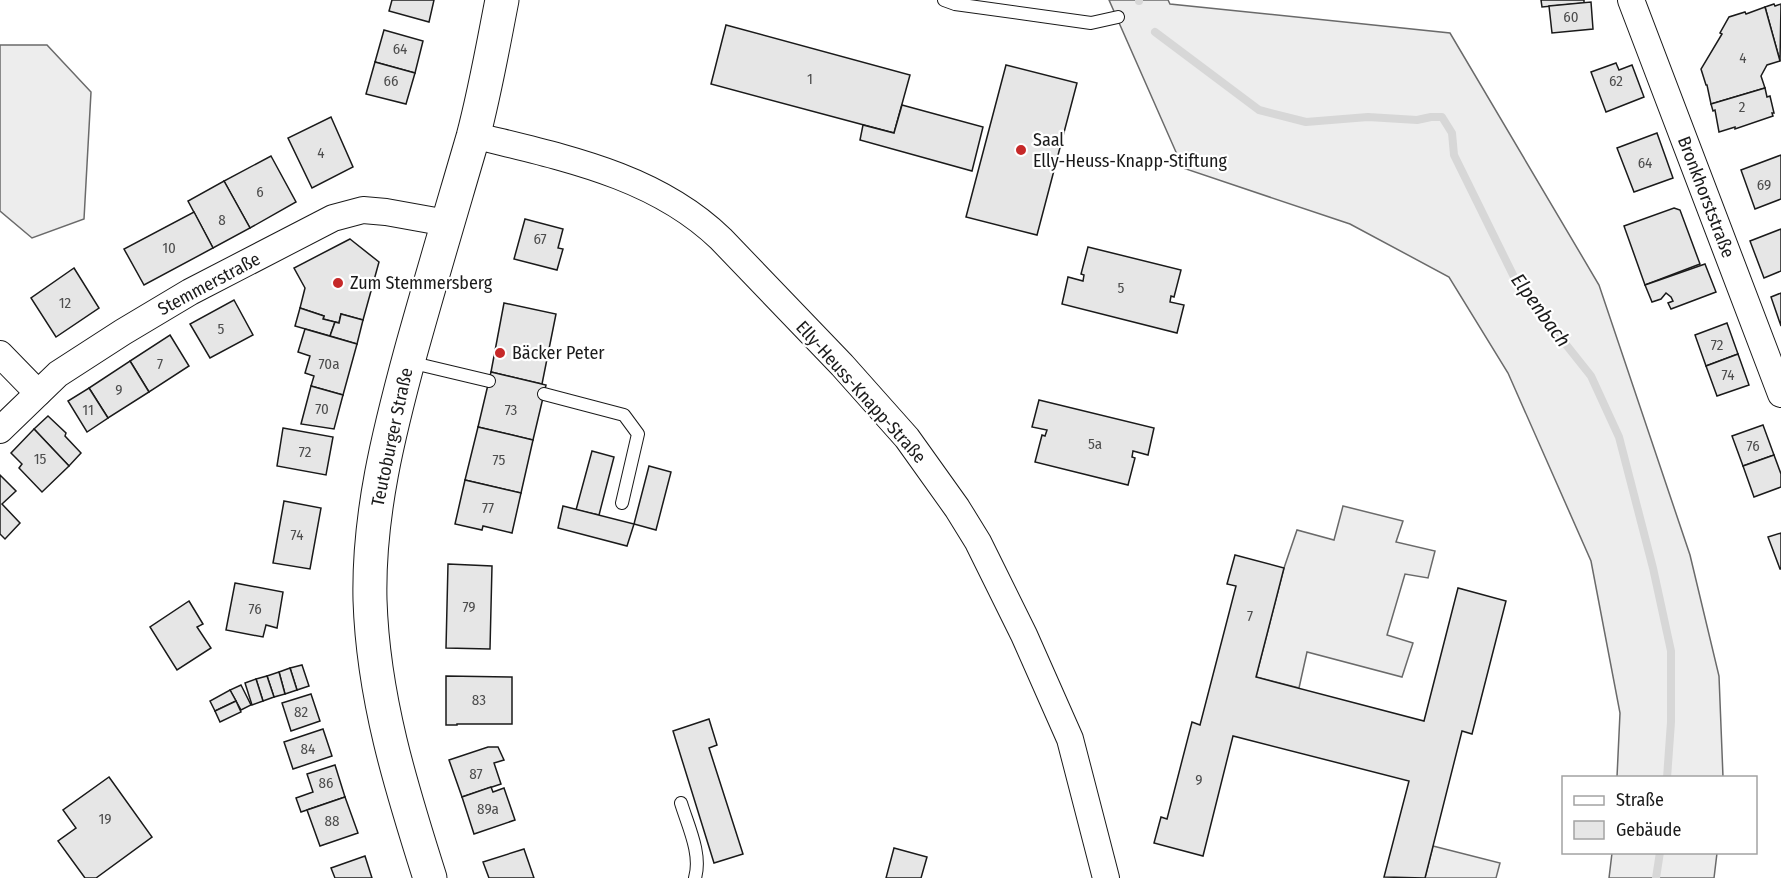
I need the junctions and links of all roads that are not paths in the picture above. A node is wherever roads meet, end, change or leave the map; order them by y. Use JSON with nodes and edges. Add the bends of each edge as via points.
{"nodes":[{"id":1,"x":502,"y":0,"type":"edge"},
{"id":2,"x":944,"y":0,"type":"edge"},
{"id":3,"x":1631,"y":0,"type":"edge"},
{"id":4,"x":1118,"y":17,"type":"dead end"},
{"id":5,"x":473,"y":135,"type":"junction"},
{"id":6,"x":447,"y":223,"type":"junction"},
{"id":7,"x":0,"y":354,"type":"edge"},
{"id":8,"x":408,"y":361,"type":"junction"},
{"id":9,"x":489,"y":381,"type":"dead end"},
{"id":10,"x":38,"y":393,"type":"junction"},
{"id":11,"x":544,"y":394,"type":"dead end"},
{"id":12,"x":1781,"y":394,"type":"edge"},
{"id":13,"x":0,"y":430,"type":"edge"},
{"id":14,"x":622,"y":503,"type":"dead end"},
{"id":15,"x":681,"y":803,"type":"dead end"},
{"id":16,"x":430,"y":878,"type":"edge"},
{"id":17,"x":695,"y":878,"type":"edge"},
{"id":18,"x":1106,"y":878,"type":"edge"}],
"edges":[{"from":1,"to":5,"type":"main road","name":"Teutoburger Straße"},
{"from":2,"to":4,"type":"lane","via":[[1091,23]]},
{"from":3,"to":12,"type":"street","name":"Bronkhorststraße"},
{"from":5,"to":6,"type":"main road","name":"Teutoburger Straße"},
{"from":5,"to":18,"type":"street","name":"Elly-Heuss-Knapp-Straße","via":[[626,179],[687,210],[721,239],[908,438],[978,542],[1024,634],[1070,739]]},
{"from":6,"to":8,"type":"main road","name":"Teutoburger Straße"},
{"from":6,"to":10,"type":"street","name":"Stemmerstraße","via":[[363,210],[333,218],[190,292],[58,374]]},
{"from":7,"to":10,"type":"street"},
{"from":8,"to":9,"type":"lane"},
{"from":8,"to":16,"type":"main road","name":"Teutoburger Straße","via":[[381,476],[373,532],[370,601],[374,661],[387,734]]},
{"from":10,"to":13,"type":"street","name":"Stemmerstraße"},
{"from":11,"to":14,"type":"lane","via":[[624,415],[638,434]]},
{"from":15,"to":17,"type":"lane","via":[[698,866]]}]}
